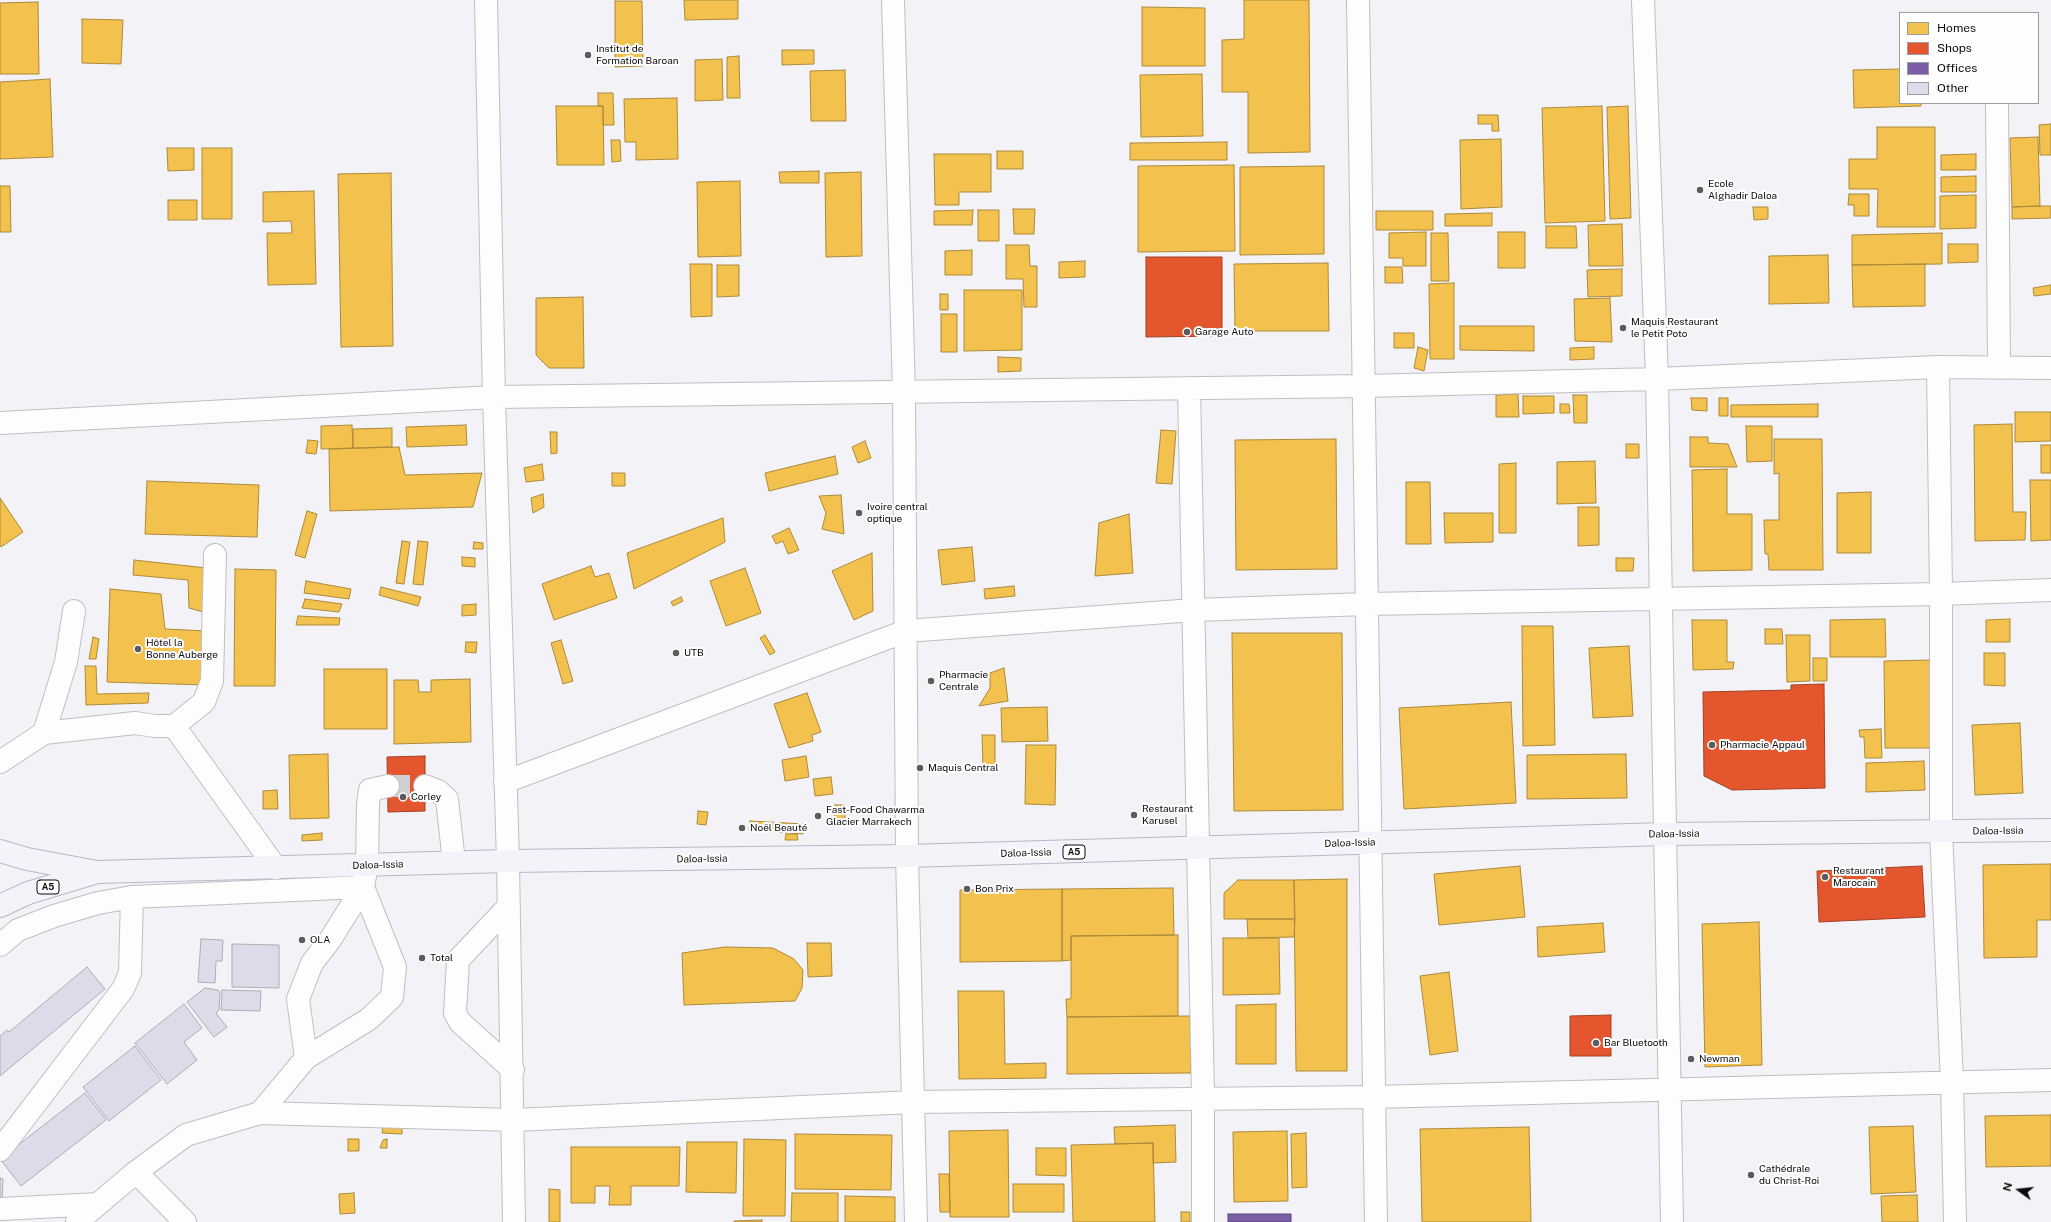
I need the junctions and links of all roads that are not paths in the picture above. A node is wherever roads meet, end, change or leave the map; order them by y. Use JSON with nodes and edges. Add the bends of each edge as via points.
{"nodes":[{"id":1,"x":486,"y":0,"type":"edge"},
{"id":2,"x":893,"y":0,"type":"edge"},
{"id":3,"x":1358,"y":0,"type":"edge"},
{"id":4,"x":1643,"y":0,"type":"edge"},
{"id":5,"x":1997,"y":104,"type":"edge"},
{"id":6,"x":1938,"y":367,"type":"junction"},
{"id":7,"x":2000,"y":367,"type":"junction"},
{"id":8,"x":2051,"y":368,"type":"edge"},
{"id":9,"x":1657,"y":379,"type":"junction"},
{"id":10,"x":1363,"y":386,"type":"junction"},
{"id":11,"x":1189,"y":388,"type":"junction"},
{"id":12,"x":904,"y":393,"type":"junction"},
{"id":13,"x":494,"y":397,"type":"junction"},
{"id":14,"x":0,"y":423,"type":"edge"},
{"id":15,"x":215,"y":555,"type":"dead end"},
{"id":16,"x":2051,"y":590,"type":"edge"},
{"id":17,"x":1941,"y":594,"type":"junction"},
{"id":18,"x":1661,"y":598,"type":"junction"},
{"id":19,"x":1366,"y":604,"type":"junction"},
{"id":20,"x":1194,"y":610,"type":"junction"},
{"id":21,"x":74,"y":611,"type":"dead end"},
{"id":22,"x":906,"y":631,"type":"junction"},
{"id":23,"x":174,"y":726,"type":"junction"},
{"id":24,"x":44,"y":733,"type":"junction"},
{"id":25,"x":0,"y":762,"type":"edge"},
{"id":26,"x":505,"y":782,"type":"junction"},
{"id":27,"x":388,"y":786,"type":"tunnel mouth"},
{"id":28,"x":425,"y":786,"type":"tunnel mouth"},
{"id":29,"x":2051,"y":830,"type":"edge"},
{"id":30,"x":1942,"y":831,"type":"junction"},
{"id":31,"x":1665,"y":834,"type":"junction"},
{"id":32,"x":1370,"y":842,"type":"junction"},
{"id":33,"x":1197,"y":848,"type":"junction"},
{"id":34,"x":0,"y":851,"type":"edge"},
{"id":35,"x":907,"y":856,"type":"junction"},
{"id":36,"x":508,"y":861,"type":"junction"},
{"id":37,"x":454,"y":862,"type":"junction"},
{"id":38,"x":367,"y":865,"type":"junction"},
{"id":39,"x":276,"y":868,"type":"junction"},
{"id":40,"x":97,"y":872,"type":"junction"},
{"id":41,"x":363,"y":887,"type":"junction"},
{"id":42,"x":132,"y":897,"type":"junction"},
{"id":43,"x":0,"y":906,"type":"edge"},
{"id":44,"x":509,"y":906,"type":"junction"},
{"id":45,"x":0,"y":945,"type":"edge"},
{"id":46,"x":306,"y":1058,"type":"junction"},
{"id":47,"x":513,"y":1070,"type":"junction"},
{"id":48,"x":2051,"y":1080,"type":"edge"},
{"id":49,"x":1952,"y":1082,"type":"junction"},
{"id":50,"x":1670,"y":1090,"type":"junction"},
{"id":51,"x":1373,"y":1097,"type":"junction"},
{"id":52,"x":1203,"y":1098,"type":"junction"},
{"id":53,"x":913,"y":1102,"type":"junction"},
{"id":54,"x":260,"y":1113,"type":"junction"},
{"id":55,"x":514,"y":1120,"type":"junction"},
{"id":56,"x":0,"y":1150,"type":"edge"},
{"id":57,"x":136,"y":1172,"type":"junction"},
{"id":58,"x":98,"y":1204,"type":"junction"},
{"id":59,"x":0,"y":1209,"type":"edge"},
{"id":60,"x":47,"y":1215,"type":"edge"},
{"id":61,"x":77,"y":1222,"type":"edge"},
{"id":62,"x":185,"y":1222,"type":"edge"},
{"id":63,"x":514,"y":1222,"type":"edge"},
{"id":64,"x":916,"y":1222,"type":"edge"},
{"id":65,"x":1203,"y":1222,"type":"edge"},
{"id":66,"x":1376,"y":1222,"type":"edge"},
{"id":67,"x":1672,"y":1222,"type":"edge"},
{"id":68,"x":1955,"y":1222,"type":"edge"}],
"edges":[{"from":1,"to":13,"type":"street"},
{"from":2,"to":12,"type":"street"},
{"from":3,"to":10,"type":"street"},
{"from":4,"to":9,"type":"street"},
{"from":5,"to":7,"type":"street"},
{"from":6,"to":7,"type":"street"},
{"from":6,"to":9,"type":"street"},
{"from":6,"to":17,"type":"street"},
{"from":7,"to":8,"type":"street"},
{"from":9,"to":10,"type":"street"},
{"from":9,"to":18,"type":"street"},
{"from":10,"to":11,"type":"street"},
{"from":10,"to":19,"type":"street"},
{"from":11,"to":12,"type":"street"},
{"from":11,"to":20,"type":"street"},
{"from":12,"to":13,"type":"street"},
{"from":12,"to":22,"type":"street"},
{"from":13,"to":14,"type":"street"},
{"from":13,"to":26,"type":"street"},
{"from":15,"to":23,"type":"street","via":[[212,681],[204,702]]},
{"from":16,"to":17,"type":"street"},
{"from":17,"to":18,"type":"street"},
{"from":17,"to":30,"type":"street"},
{"from":18,"to":19,"type":"street"},
{"from":18,"to":31,"type":"street"},
{"from":19,"to":20,"type":"street"},
{"from":19,"to":32,"type":"street"},
{"from":20,"to":22,"type":"street"},
{"from":20,"to":33,"type":"street"},
{"from":21,"to":24,"type":"street","via":[[66,662]]},
{"from":22,"to":26,"type":"street"},
{"from":22,"to":35,"type":"street"},
{"from":23,"to":24,"type":"street","via":[[135,723]]},
{"from":23,"to":39,"type":"street"},
{"from":24,"to":25,"type":"street"},
{"from":26,"to":36,"type":"street"},
{"from":27,"to":38,"type":"street","via":[[370,790]]},
{"from":28,"to":37,"type":"street","via":[[438,791],[447,799]]},
{"from":29,"to":30,"type":"main road","name":"Daloa-Issia","number":"A5"},
{"from":30,"to":31,"type":"main road","name":"Daloa-Issia","number":"A5"},
{"from":30,"to":49,"type":"street"},
{"from":31,"to":32,"type":"main road","name":"Daloa-Issia","number":"A5"},
{"from":31,"to":50,"type":"street"},
{"from":32,"to":33,"type":"main road","name":"Daloa-Issia","number":"A5"},
{"from":32,"to":51,"type":"street"},
{"from":33,"to":35,"type":"main road","name":"Daloa-Issia","number":"A5"},
{"from":33,"to":52,"type":"street"},
{"from":34,"to":40,"type":"main road","number":"A5","via":[[27,859]]},
{"from":35,"to":36,"type":"main road","name":"Daloa-Issia","number":"A5"},
{"from":35,"to":53,"type":"street"},
{"from":36,"to":37,"type":"main road","name":"Daloa-Issia","number":"A5"},
{"from":36,"to":44,"type":"street"},
{"from":37,"to":38,"type":"main road","name":"Daloa-Issia","number":"A5"},
{"from":38,"to":39,"type":"main road","name":"Daloa-Issia","number":"A5"},
{"from":38,"to":41,"type":"street"},
{"from":39,"to":40,"type":"main road","name":"Daloa-Issia","number":"A5"},
{"from":40,"to":43,"type":"main road","number":"A5","via":[[28,893]]},
{"from":41,"to":42,"type":"street"},
{"from":41,"to":46,"type":"street","via":[[330,940],[312,963],[298,999]]},
{"from":41,"to":46,"type":"street","via":[[395,967],[392,997],[369,1019]]},
{"from":42,"to":45,"type":"street","via":[[98,903],[54,916],[18,930]]},
{"from":42,"to":56,"type":"street","via":[[130,973],[123,989]]},
{"from":44,"to":47,"type":"street"},
{"from":44,"to":47,"type":"street","via":[[458,960],[455,1013],[460,1022]]},
{"from":46,"to":54,"type":"street"},
{"from":47,"to":55,"type":"street"},
{"from":48,"to":49,"type":"street"},
{"from":49,"to":50,"type":"street"},
{"from":49,"to":68,"type":"street"},
{"from":50,"to":51,"type":"street"},
{"from":50,"to":67,"type":"street"},
{"from":51,"to":52,"type":"street"},
{"from":51,"to":66,"type":"street"},
{"from":52,"to":53,"type":"street"},
{"from":52,"to":65,"type":"street"},
{"from":53,"to":55,"type":"street"},
{"from":53,"to":64,"type":"street"},
{"from":54,"to":55,"type":"street"},
{"from":54,"to":57,"type":"street","via":[[186,1135]]},
{"from":55,"to":63,"type":"street"},
{"from":57,"to":58,"type":"street"},
{"from":57,"to":62,"type":"street"},
{"from":58,"to":60,"type":"street"},
{"from":58,"to":61,"type":"street"},
{"from":59,"to":60,"type":"street"}]}
